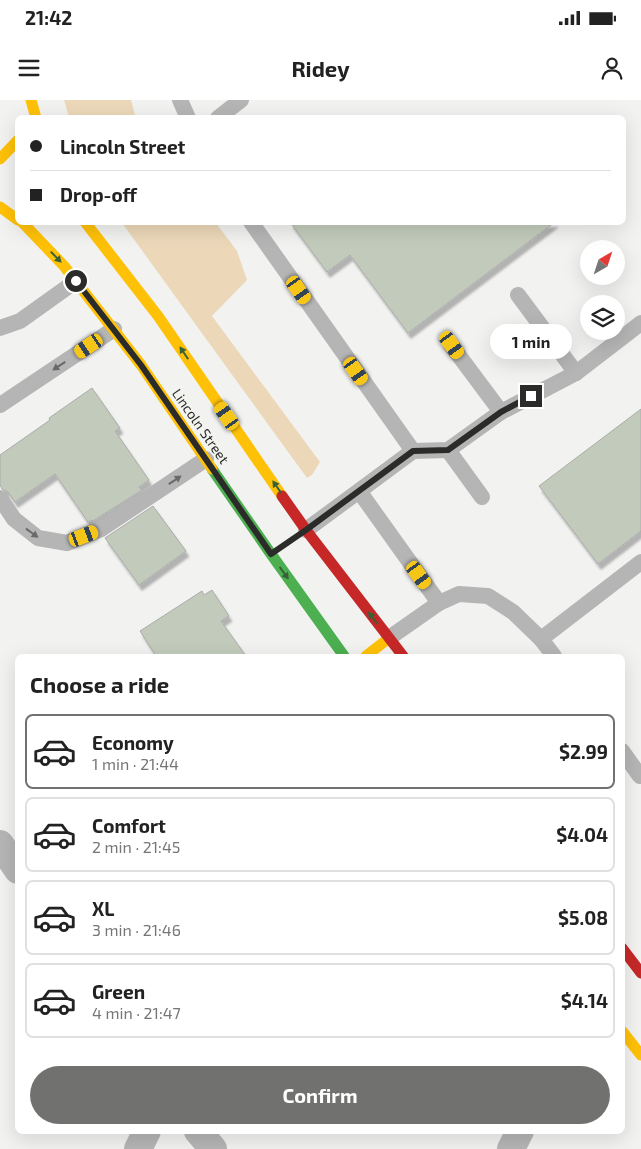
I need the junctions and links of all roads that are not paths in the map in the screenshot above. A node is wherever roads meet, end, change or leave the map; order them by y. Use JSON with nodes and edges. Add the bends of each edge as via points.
{"nodes":[{"id":1,"x":30,"y":100,"type":"edge"},
{"id":2,"x":180,"y":100,"type":"edge"},
{"id":3,"x":241,"y":100,"type":"edge"},
{"id":4,"x":29,"y":115,"type":"edge"},
{"id":5,"x":35,"y":115,"type":"edge"},
{"id":6,"x":187,"y":115,"type":"edge"},
{"id":7,"x":222,"y":115,"type":"edge"},
{"id":8,"x":15,"y":143,"type":"edge"},
{"id":9,"x":0,"y":159,"type":"edge"},
{"id":10,"x":0,"y":207,"type":"edge"},
{"id":11,"x":15,"y":218,"type":"edge"},
{"id":12,"x":25,"y":225,"type":"edge"},
{"id":13,"x":87,"y":225,"type":"edge"},
{"id":14,"x":253,"y":225,"type":"edge"},
{"id":15,"x":76,"y":281,"type":"junction"},
{"id":16,"x":518,"y":295,"type":"dead end"},
{"id":17,"x":641,"y":323,"type":"edge"},
{"id":18,"x":0,"y":328,"type":"edge"},
{"id":19,"x":114,"y":329,"type":"junction"},
{"id":20,"x":452,"y":345,"type":"dead end"},
{"id":21,"x":576,"y":373,"type":"junction"},
{"id":22,"x":0,"y":405,"type":"edge"},
{"id":23,"x":501,"y":412,"type":"junction"},
{"id":24,"x":448,"y":450,"type":"junction"},
{"id":25,"x":413,"y":451,"type":"junction"},
{"id":26,"x":206,"y":459,"type":"junction"},
{"id":27,"x":360,"y":490,"type":"junction"},
{"id":28,"x":482,"y":497,"type":"dead end"},
{"id":29,"x":0,"y":498,"type":"edge"},
{"id":30,"x":303,"y":532,"type":"junction"},
{"id":31,"x":641,"y":562,"type":"edge"},
{"id":32,"x":439,"y":603,"type":"junction"},
{"id":33,"x":389,"y":638,"type":"junction"},
{"id":34,"x":541,"y":639,"type":"junction"},
{"id":35,"x":343,"y":654,"type":"edge"},
{"id":36,"x":369,"y":654,"type":"edge"},
{"id":37,"x":401,"y":654,"type":"edge"},
{"id":38,"x":552,"y":654,"type":"edge"},
{"id":39,"x":625,"y":755,"type":"edge"},
{"id":40,"x":640,"y":776,"type":"edge"},
{"id":41,"x":0,"y":844,"type":"edge"},
{"id":42,"x":15,"y":866,"type":"edge"},
{"id":43,"x":625,"y":1035,"type":"edge"},
{"id":44,"x":641,"y":1055,"type":"edge"},
{"id":45,"x":146,"y":1134,"type":"edge"},
{"id":46,"x":200,"y":1134,"type":"edge"},
{"id":47,"x":518,"y":1134,"type":"edge"},
{"id":48,"x":138,"y":1149,"type":"edge"},
{"id":49,"x":213,"y":1149,"type":"edge"},
{"id":50,"x":511,"y":1149,"type":"edge"}],
"edges":[{"from":1,"to":4,"type":"main road"},
{"from":1,"to":5,"type":"main road"},
{"from":2,"to":6,"type":"lane"},
{"from":3,"to":7,"type":"lane"},
{"from":8,"to":9,"type":"main road"},
{"from":10,"to":11,"type":"main road"},
{"from":12,"to":15,"type":"main road","name":"Lincoln Street","one_way":true},
{"from":30,"to":13,"type":"main road","name":"Lincoln Street","one_way":true,"via":[[158,316]]},
{"from":14,"to":25,"type":"lane"},
{"from":15,"to":18,"type":"lane","via":[[20,321]]},
{"from":15,"to":19,"type":"main road","name":"Lincoln Street"},
{"from":16,"to":21,"type":"lane"},
{"from":17,"to":21,"type":"lane"},
{"from":19,"to":22,"type":"lane","one_way":true},
{"from":19,"to":26,"type":"main road","name":"Lincoln Street"},
{"from":20,"to":23,"type":"lane"},
{"from":21,"to":23,"type":"lane"},
{"from":23,"to":24,"type":"lane"},
{"from":24,"to":25,"type":"lane"},
{"from":24,"to":28,"type":"lane"},
{"from":25,"to":27,"type":"lane"},
{"from":29,"to":26,"type":"lane","one_way":true,"via":[[14,519],[38,538],[67,543],[102,529]]},
{"from":26,"to":35,"type":"main road","name":"Lincoln Street","one_way":true},
{"from":27,"to":30,"type":"lane"},
{"from":27,"to":32,"type":"lane"},
{"from":33,"to":30,"type":"main road","name":"Lincoln Street","one_way":true},
{"from":31,"to":34,"type":"lane"},
{"from":32,"to":33,"type":"lane"},
{"from":32,"to":34,"type":"lane","via":[[458,594],[488,596],[513,612]]},
{"from":33,"to":36,"type":"main road"},
{"from":33,"to":37,"type":"main road","name":"Lincoln Street"},
{"from":34,"to":38,"type":"lane"},
{"from":39,"to":40,"type":"lane"},
{"from":41,"to":42,"type":"street"},
{"from":43,"to":44,"type":"main road"},
{"from":45,"to":48,"type":"street"},
{"from":46,"to":49,"type":"street"},
{"from":47,"to":50,"type":"street"}]}
